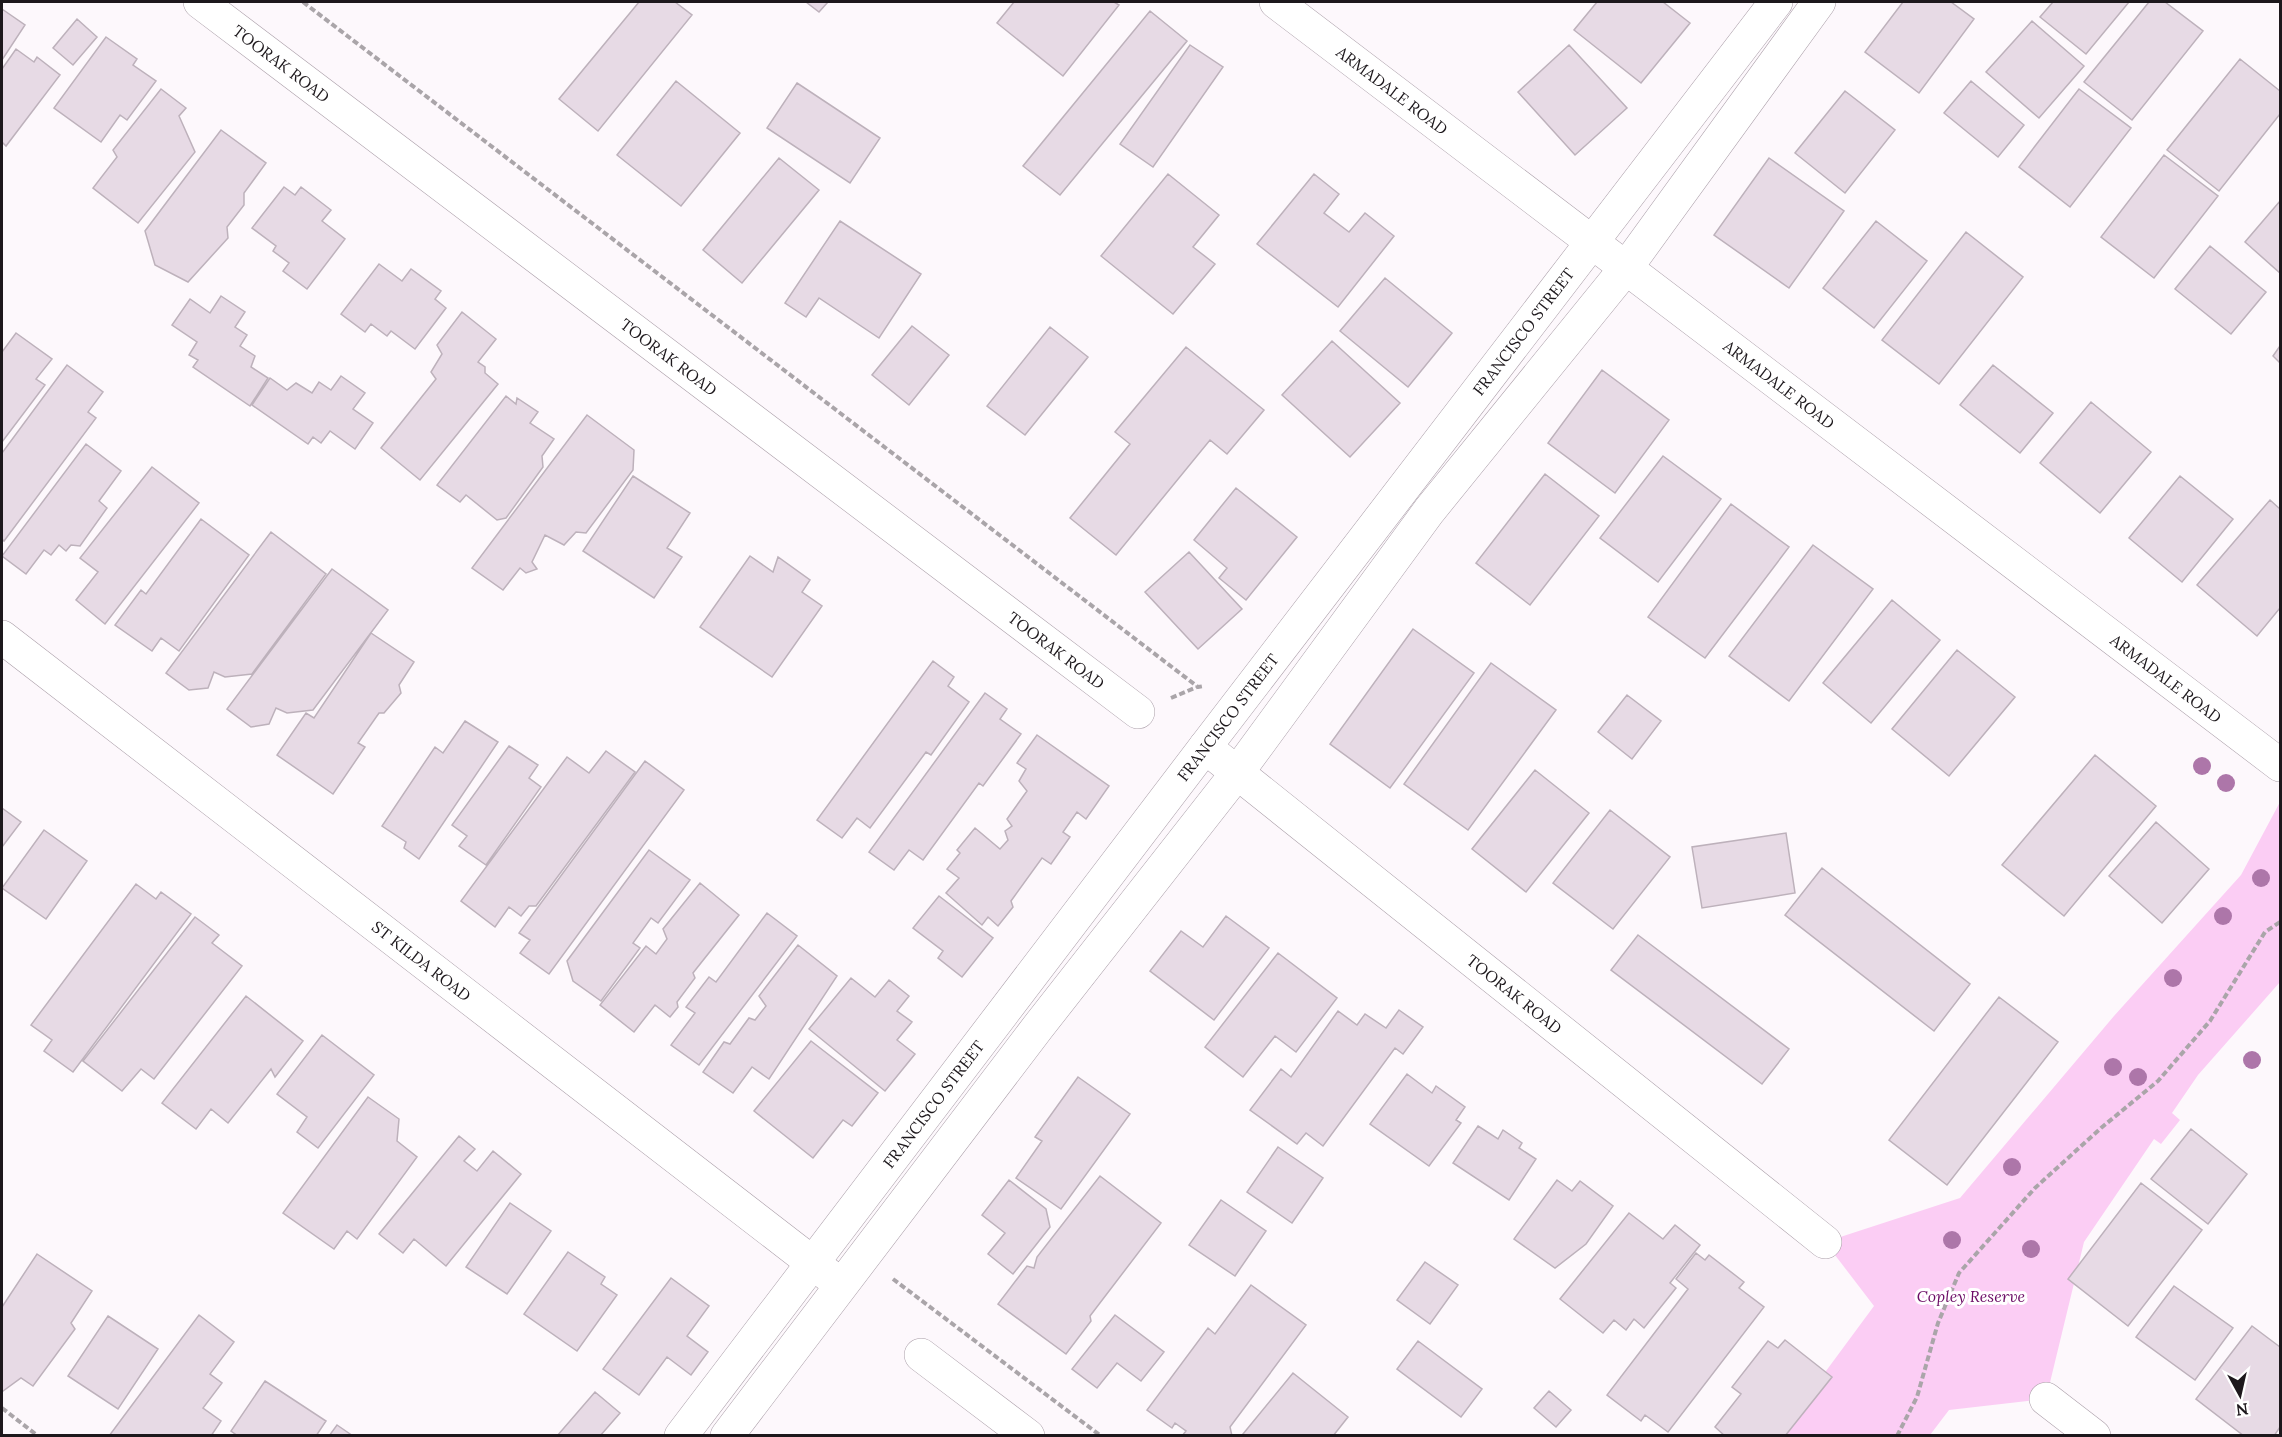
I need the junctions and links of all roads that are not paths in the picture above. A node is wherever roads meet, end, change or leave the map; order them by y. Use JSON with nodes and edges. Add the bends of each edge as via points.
{"nodes":[{"id":1,"x":200,"y":2,"type":"edge"},
{"id":2,"x":1276,"y":2,"type":"edge"},
{"id":3,"x":1776,"y":2,"type":"edge"},
{"id":4,"x":1819,"y":2,"type":"edge"},
{"id":5,"x":1592,"y":242,"type":"junction"},
{"id":6,"x":1626,"y":268,"type":"junction"},
{"id":7,"x":2,"y":637,"type":"edge"},
{"id":8,"x":1138,"y":711,"type":"dead end"},
{"id":9,"x":1205,"y":747,"type":"junction"},
{"id":10,"x":2280,"y":765,"type":"edge"},
{"id":11,"x":1237,"y":773,"type":"junction"},
{"id":12,"x":1825,"y":1242,"type":"dead end"},
{"id":13,"x":812,"y":1263,"type":"junction"},
{"id":14,"x":840,"y":1284,"type":"junction"},
{"id":15,"x":921,"y":1355,"type":"dead end"},
{"id":16,"x":2046,"y":1399,"type":"dead end"},
{"id":17,"x":681,"y":1436,"type":"edge"},
{"id":18,"x":727,"y":1436,"type":"edge"},
{"id":19,"x":1028,"y":1436,"type":"edge"},
{"id":20,"x":2094,"y":1436,"type":"edge"}],
"edges":[{"from":1,"to":8,"type":"street","name":"TOORAK ROAD"},
{"from":2,"to":5,"type":"street","name":"ARMADALE ROAD"},
{"from":3,"to":5,"type":"street","name":"FRANCISCO STREET"},
{"from":4,"to":6,"type":"street"},
{"from":5,"to":6,"type":"street","name":"ARMADALE ROAD"},
{"from":5,"to":9,"type":"street","name":"FRANCISCO STREET"},
{"from":6,"to":10,"type":"street","name":"ARMADALE ROAD"},
{"from":6,"to":11,"type":"street","via":[[1429,511]]},
{"from":7,"to":13,"type":"street","name":"ST KILDA ROAD"},
{"from":9,"to":11,"type":"street","name":"TOORAK ROAD"},
{"from":9,"to":13,"type":"street","name":"FRANCISCO STREET"},
{"from":11,"to":12,"type":"street","name":"TOORAK ROAD"},
{"from":11,"to":14,"type":"street"},
{"from":13,"to":14,"type":"street","name":"ST KILDA ROAD"},
{"from":13,"to":17,"type":"street","name":"FRANCISCO STREET"},
{"from":14,"to":18,"type":"street"},
{"from":15,"to":19,"type":"street"},
{"from":16,"to":20,"type":"street"}]}
